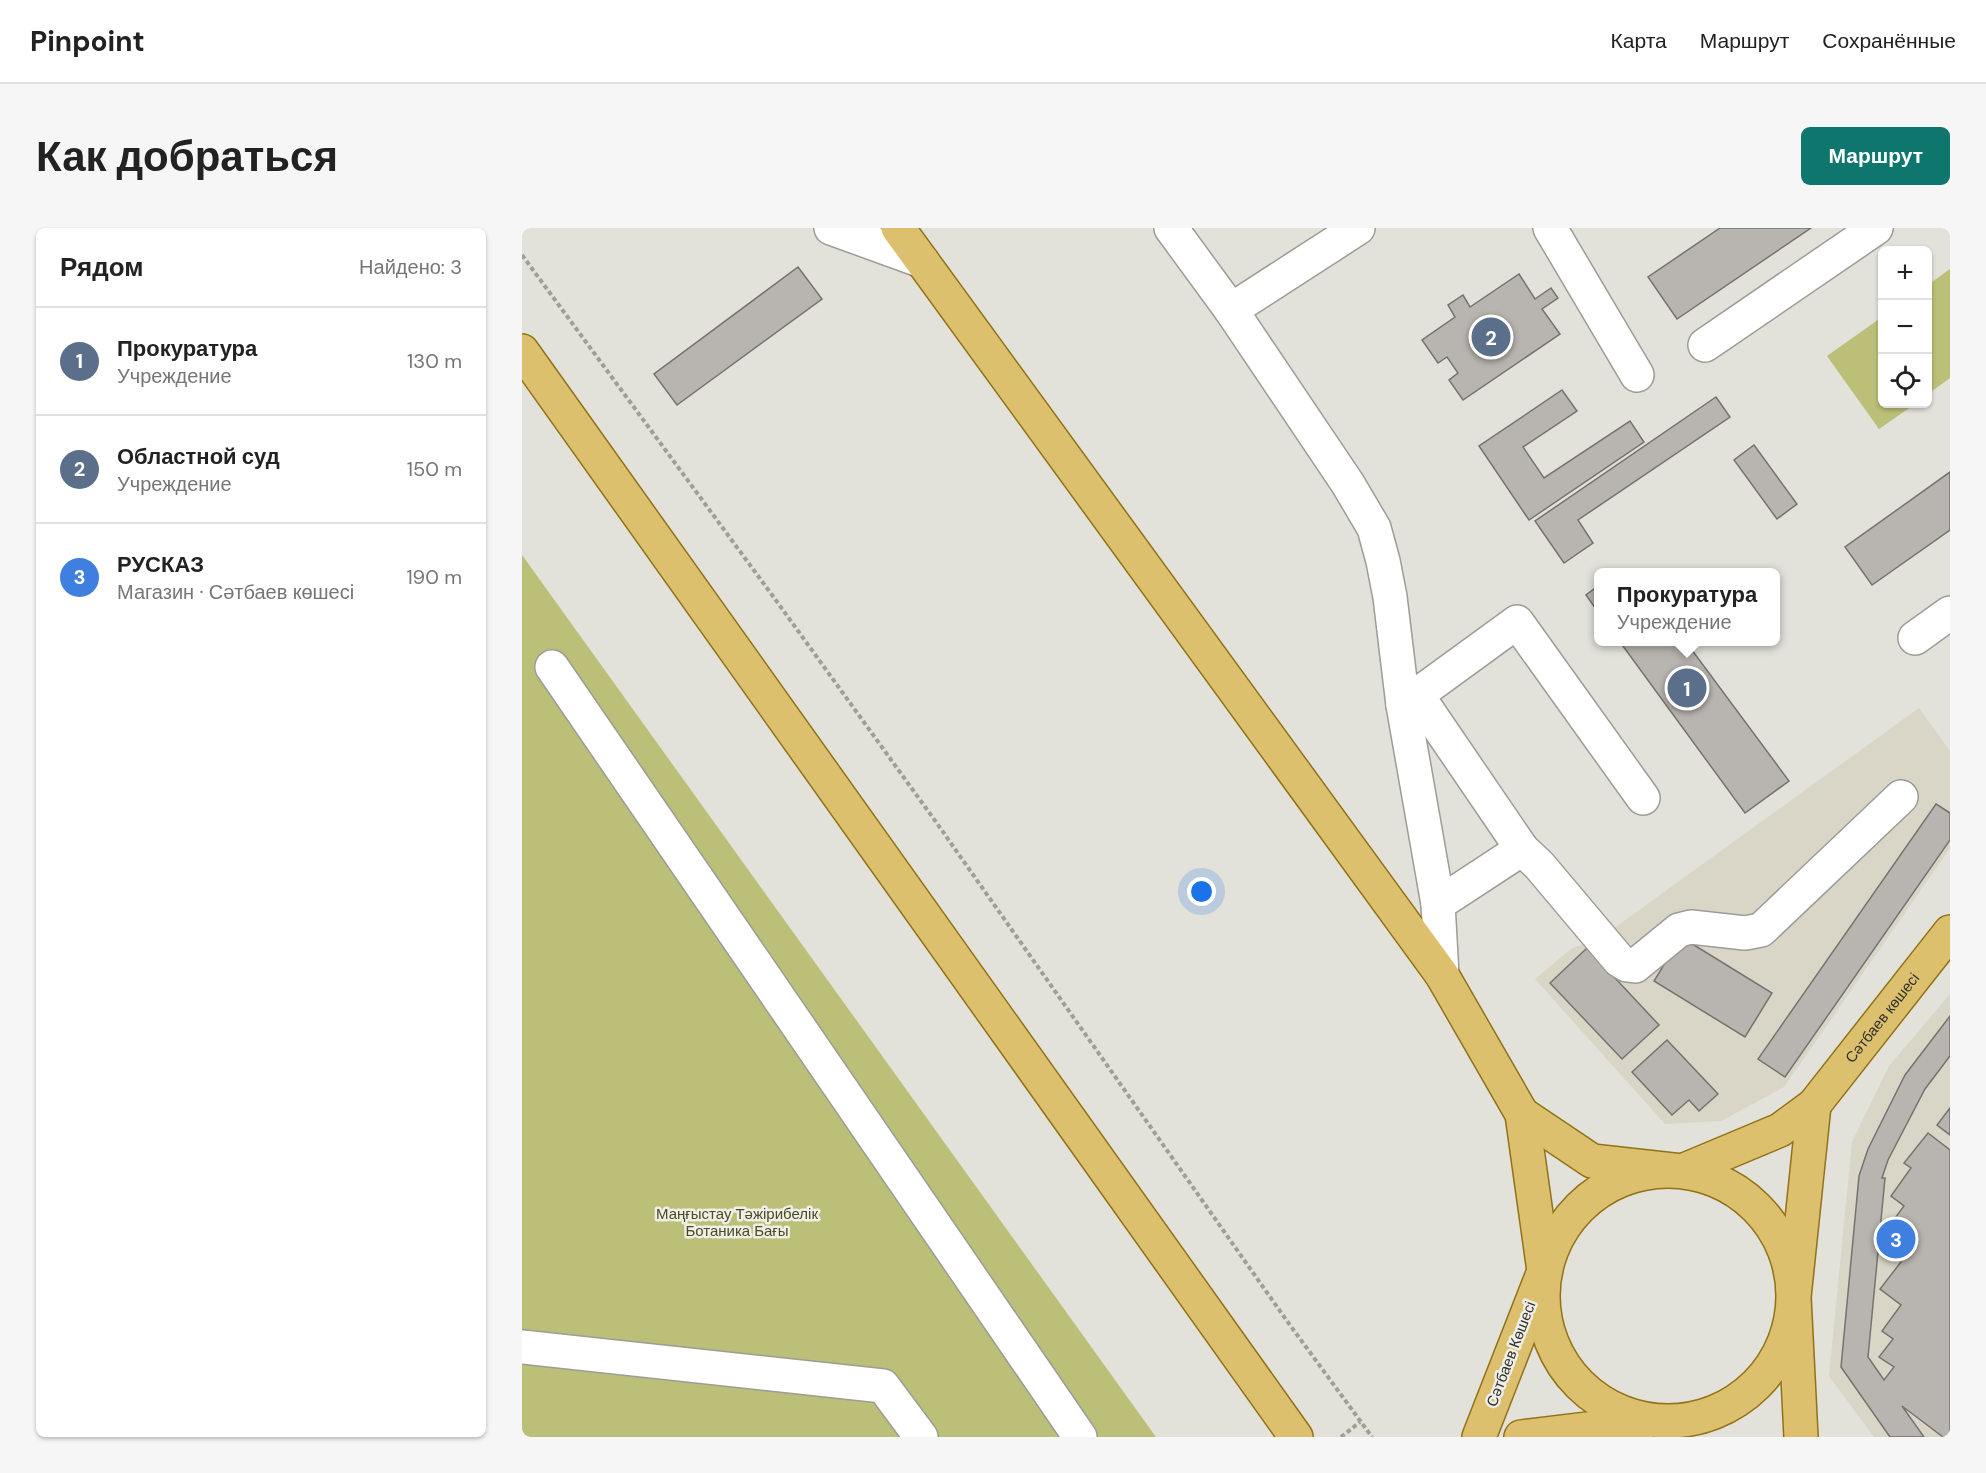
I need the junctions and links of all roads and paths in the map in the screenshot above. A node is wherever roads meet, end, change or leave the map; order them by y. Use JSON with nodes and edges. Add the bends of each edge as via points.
{"nodes":[{"id":1,"x":831,"y":228,"type":"edge"},
{"id":2,"x":898,"y":228,"type":"edge"},
{"id":3,"x":1171,"y":228,"type":"edge"},
{"id":4,"x":1358,"y":228,"type":"edge"},
{"id":5,"x":1550,"y":228,"type":"edge"},
{"id":6,"x":1876,"y":228,"type":"edge"},
{"id":7,"x":522,"y":255,"type":"edge"},
{"id":8,"x":922,"y":261,"type":"junction"},
{"id":9,"x":1231,"y":310,"type":"junction"},
{"id":10,"x":1705,"y":345,"type":"dead end"},
{"id":11,"x":522,"y":351,"type":"edge"},
{"id":12,"x":1637,"y":375,"type":"dead end"},
{"id":13,"x":1950,"y":613,"type":"edge"},
{"id":14,"x":1915,"y":638,"type":"dead end"},
{"id":15,"x":552,"y":667,"type":"dead end"},
{"id":16,"x":1410,"y":700,"type":"junction"},
{"id":17,"x":1901,"y":797,"type":"dead end"},
{"id":18,"x":1643,"y":798,"type":"dead end"},
{"id":19,"x":1522,"y":849,"type":"junction"},
{"id":20,"x":1438,"y":904,"type":"junction"},
{"id":21,"x":1950,"y":932,"type":"edge"},
{"id":22,"x":1442,"y":975,"type":"junction"},
{"id":23,"x":1814,"y":1105,"type":"junction"},
{"id":24,"x":1522,"y":1114,"type":"junction"},
{"id":25,"x":1682,"y":1171,"type":"junction"},
{"id":26,"x":1544,"y":1271,"type":"junction"},
{"id":27,"x":1794,"y":1297,"type":"junction"},
{"id":28,"x":522,"y":1347,"type":"edge"},
{"id":29,"x":1657,"y":1421,"type":"junction"},
{"id":30,"x":1360,"y":1422,"type":"junction"},
{"id":31,"x":921,"y":1437,"type":"edge"},
{"id":32,"x":1080,"y":1437,"type":"edge"},
{"id":33,"x":1296,"y":1437,"type":"edge"},
{"id":34,"x":1341,"y":1437,"type":"edge"},
{"id":35,"x":1372,"y":1437,"type":"edge"},
{"id":36,"x":1479,"y":1437,"type":"edge"},
{"id":37,"x":1521,"y":1437,"type":"edge"},
{"id":38,"x":1685,"y":1437,"type":"edge"},
{"id":39,"x":1801,"y":1437,"type":"edge"}],
"edges":[{"from":1,"to":8,"type":"street"},
{"from":2,"to":8,"type":"main road"},
{"from":3,"to":9,"type":"street"},
{"from":4,"to":9,"type":"street"},
{"from":5,"to":12,"type":"street"},
{"from":6,"to":10,"type":"street"},
{"from":7,"to":30,"type":"path","via":[[936,822]]},
{"from":8,"to":22,"type":"main road"},
{"from":9,"to":16,"type":"street","via":[[1374,528]]},
{"from":11,"to":33,"type":"main road"},
{"from":13,"to":14,"type":"street"},
{"from":15,"to":32,"type":"street"},
{"from":16,"to":18,"type":"street","via":[[1517,622]]},
{"from":16,"to":19,"type":"street"},
{"from":16,"to":20,"type":"street"},
{"from":17,"to":19,"type":"street","via":[[1761,930],[1679,930],[1635,966],[1619,960]]},
{"from":19,"to":20,"type":"street"},
{"from":20,"to":22,"type":"street"},
{"from":21,"to":23,"type":"main road","name":"Сәтбаев көшесі"},
{"from":22,"to":24,"type":"main road"},
{"from":23,"to":25,"type":"main road","name":"Сәтбаев көшесі","via":[[1780,1130]]},
{"from":23,"to":27,"type":"main road"},
{"from":24,"to":25,"type":"main road","via":[[1592,1161]]},
{"from":24,"to":26,"type":"main road"},
{"from":25,"to":26,"type":"main road","name":"Сәтбаев Көшесі","via":[[1644,1172],[1609,1184],[1579,1206],[1557,1236]]},
{"from":25,"to":27,"type":"main road","via":[[1718,1180],[1749,1200],[1773,1227],[1789,1260]]},
{"from":26,"to":29,"type":"main road","via":[[1543,1313],[1556,1353],[1581,1387],[1616,1410]]},
{"from":26,"to":36,"type":"main road","name":"Сәтбаев Көшесі"},
{"from":27,"to":29,"type":"main road","via":[[1787,1338],[1767,1374],[1736,1402],[1698,1418]]},
{"from":27,"to":39,"type":"main road"},
{"from":28,"to":31,"type":"street","via":[[883,1386]]},
{"from":29,"to":37,"type":"main road"},
{"from":29,"to":38,"type":"main road"},
{"from":30,"to":34,"type":"path"},
{"from":30,"to":35,"type":"path"}]}
